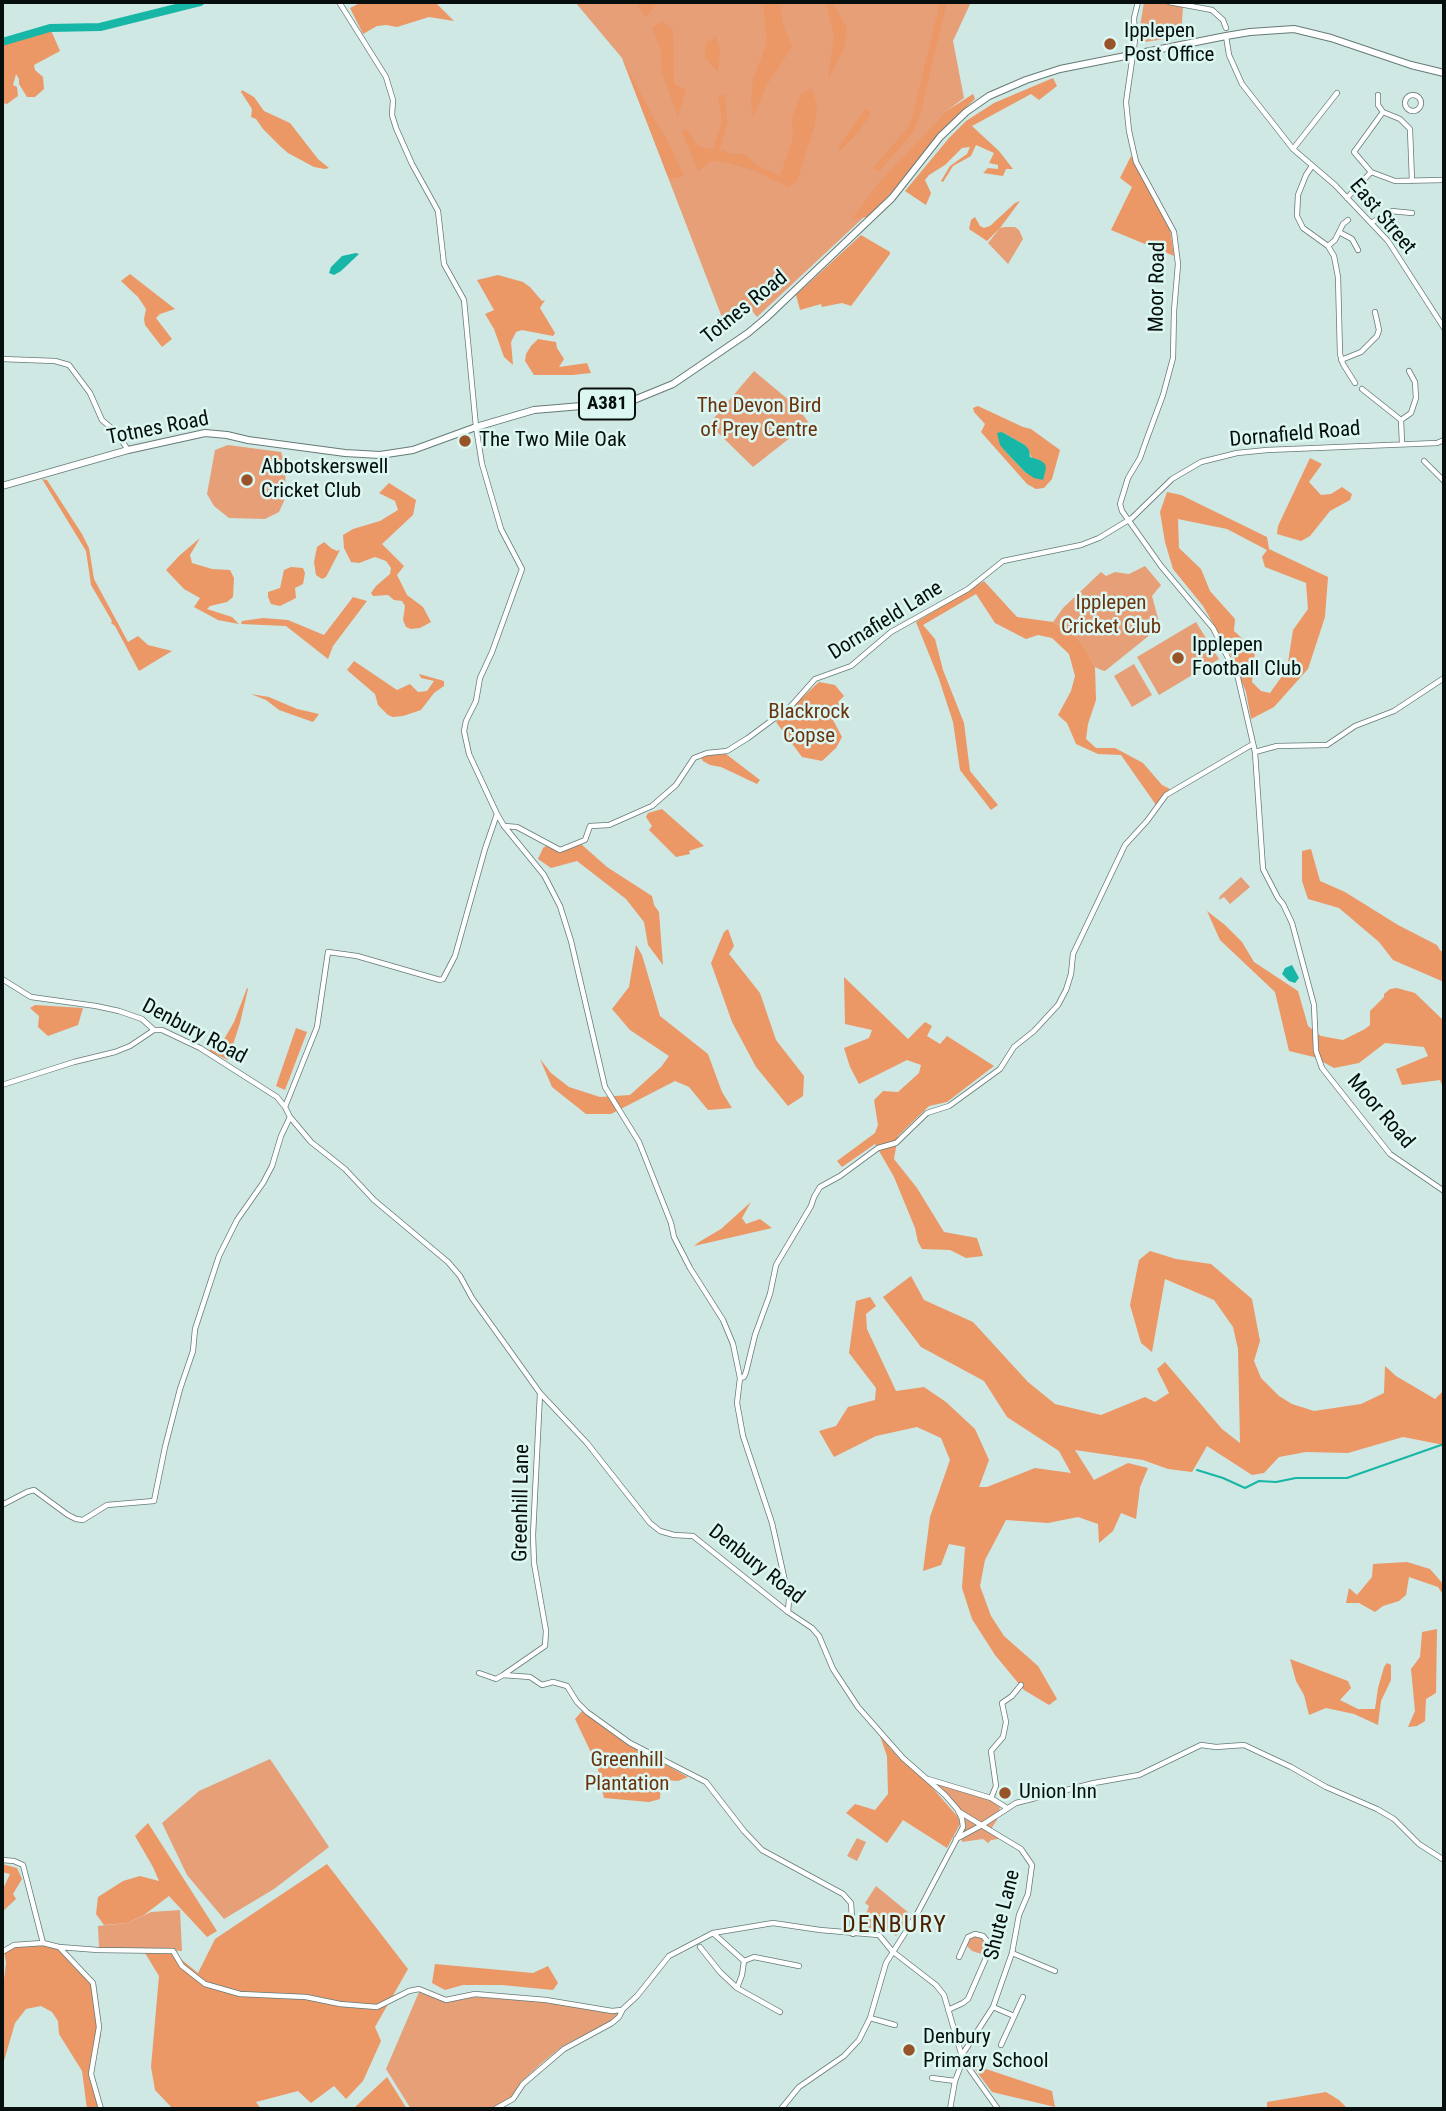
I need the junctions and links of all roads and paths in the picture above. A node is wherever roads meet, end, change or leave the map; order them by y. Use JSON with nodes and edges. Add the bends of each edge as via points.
{"nodes":[{"id":1,"x":339,"y":2,"type":"edge"},
{"id":2,"x":1139,"y":2,"type":"edge"},
{"id":3,"x":1169,"y":2,"type":"edge"},
{"id":4,"x":1226,"y":32,"type":"junction"},
{"id":5,"x":1134,"y":54,"type":"junction"},
{"id":6,"x":1444,"y":73,"type":"edge"},
{"id":7,"x":1337,"y":93,"type":"dead end"},
{"id":8,"x":1378,"y":95,"type":"dead end"},
{"id":9,"x":1407,"y":108,"type":"dead end"},
{"id":10,"x":1383,"y":112,"type":"junction"},
{"id":11,"x":1400,"y":119,"type":"junction"},
{"id":12,"x":1293,"y":149,"type":"junction"},
{"id":13,"x":1312,"y":166,"type":"junction"},
{"id":14,"x":1371,"y":172,"type":"junction"},
{"id":15,"x":1444,"y":180,"type":"edge"},
{"id":16,"x":1412,"y":181,"type":"junction"},
{"id":17,"x":1348,"y":198,"type":"junction"},
{"id":18,"x":1412,"y":213,"type":"dead end"},
{"id":19,"x":1348,"y":220,"type":"dead end"},
{"id":20,"x":1371,"y":223,"type":"junction"},
{"id":21,"x":1339,"y":231,"type":"junction"},
{"id":22,"x":1328,"y":246,"type":"junction"},
{"id":23,"x":1358,"y":250,"type":"dead end"},
{"id":24,"x":1375,"y":312,"type":"dead end"},
{"id":25,"x":1444,"y":328,"type":"edge"},
{"id":26,"x":1379,"y":330,"type":"junction"},
{"id":27,"x":1386,"y":331,"type":"dead end"},
{"id":28,"x":2,"y":359,"type":"edge"},
{"id":29,"x":1341,"y":360,"type":"junction"},
{"id":30,"x":1409,"y":371,"type":"dead end"},
{"id":31,"x":1355,"y":383,"type":"dead end"},
{"id":32,"x":1362,"y":389,"type":"dead end"},
{"id":33,"x":1401,"y":420,"type":"junction"},
{"id":34,"x":476,"y":427,"type":"junction"},
{"id":35,"x":1444,"y":440,"type":"edge"},
{"id":36,"x":1402,"y":443,"type":"junction"},
{"id":37,"x":128,"y":450,"type":"junction"},
{"id":38,"x":1424,"y":460,"type":"dead end"},
{"id":39,"x":1444,"y":481,"type":"edge"},
{"id":40,"x":2,"y":486,"type":"edge"},
{"id":41,"x":1129,"y":521,"type":"junction"},
{"id":42,"x":1444,"y":678,"type":"edge"},
{"id":43,"x":1253,"y":744,"type":"junction"},
{"id":44,"x":1255,"y":752,"type":"junction"},
{"id":45,"x":497,"y":814,"type":"junction"},
{"id":46,"x":504,"y":826,"type":"junction"},
{"id":47,"x":2,"y":979,"type":"edge"},
{"id":48,"x":155,"y":1030,"type":"junction"},
{"id":49,"x":2,"y":1085,"type":"edge"},
{"id":50,"x":285,"y":1107,"type":"junction"},
{"id":51,"x":290,"y":1117,"type":"junction"},
{"id":52,"x":1444,"y":1191,"type":"edge"},
{"id":53,"x":740,"y":1378,"type":"junction"},
{"id":54,"x":540,"y":1393,"type":"junction"},
{"id":55,"x":2,"y":1505,"type":"edge"},
{"id":56,"x":788,"y":1612,"type":"junction"},
{"id":57,"x":479,"y":1674,"type":"dead end"},
{"id":58,"x":503,"y":1675,"type":"junction"},
{"id":59,"x":1021,"y":1685,"type":"dead end"},
{"id":60,"x":927,"y":1779,"type":"junction"},
{"id":61,"x":991,"y":1798,"type":"junction"},
{"id":62,"x":1007,"y":1808,"type":"junction"},
{"id":63,"x":958,"y":1810,"type":"junction"},
{"id":64,"x":982,"y":1825,"type":"junction"},
{"id":65,"x":956,"y":1840,"type":"junction"},
{"id":66,"x":2,"y":1860,"type":"edge"},
{"id":67,"x":1444,"y":1860,"type":"edge"},
{"id":68,"x":713,"y":1933,"type":"junction"},
{"id":69,"x":853,"y":1934,"type":"junction"},
{"id":70,"x":43,"y":1943,"type":"junction"},
{"id":71,"x":59,"y":1947,"type":"junction"},
{"id":72,"x":700,"y":1947,"type":"dead end"},
{"id":73,"x":75,"y":1948,"type":"junction"},
{"id":74,"x":894,"y":1949,"type":"junction"},
{"id":75,"x":961,"y":1950,"type":"junction"},
{"id":76,"x":2,"y":1952,"type":"edge"},
{"id":77,"x":969,"y":1952,"type":"dead end"},
{"id":78,"x":1012,"y":1953,"type":"junction"},
{"id":79,"x":959,"y":1957,"type":"dead end"},
{"id":80,"x":71,"y":1961,"type":"junction"},
{"id":81,"x":744,"y":1961,"type":"junction"},
{"id":82,"x":799,"y":1966,"type":"dead end"},
{"id":83,"x":1055,"y":1971,"type":"dead end"},
{"id":84,"x":737,"y":1988,"type":"junction"},
{"id":85,"x":1023,"y":1997,"type":"dead end"},
{"id":86,"x":993,"y":2007,"type":"junction"},
{"id":87,"x":623,"y":2009,"type":"junction"},
{"id":88,"x":948,"y":2010,"type":"junction"},
{"id":89,"x":780,"y":2012,"type":"dead end"},
{"id":90,"x":1014,"y":2016,"type":"junction"},
{"id":91,"x":870,"y":2018,"type":"junction"},
{"id":92,"x":895,"y":2025,"type":"dead end"},
{"id":93,"x":1001,"y":2045,"type":"dead end"},
{"id":94,"x":962,"y":2057,"type":"junction"},
{"id":95,"x":932,"y":2078,"type":"dead end"},
{"id":96,"x":955,"y":2081,"type":"junction"},
{"id":97,"x":101,"y":2109,"type":"edge"},
{"id":98,"x":495,"y":2109,"type":"edge"},
{"id":99,"x":781,"y":2109,"type":"edge"},
{"id":100,"x":950,"y":2109,"type":"edge"},
{"id":101,"x":998,"y":2109,"type":"edge"}],
"edges":[{"from":1,"to":34,"type":"street","via":[[386,77],[396,128],[438,211],[444,264],[464,300]]},
{"from":2,"to":5,"type":"street","name":"Moor Road"},
{"from":3,"to":4,"type":"street","via":[[1212,10],[1223,20]]},
{"from":4,"to":5,"type":"main road","name":"Totnes Road","number":"A381"},
{"from":4,"to":6,"type":"main road","name":"Totnes Road","number":"A381","via":[[1294,29]]},
{"from":4,"to":12,"type":"street","name":"East Street","via":[[1229,55],[1242,84]]},
{"from":5,"to":34,"type":"main road","name":"Totnes Road","number":"A381","via":[[1033,77],[989,96],[966,112],[892,198],[783,302],[673,384],[629,402],[534,410]]},
{"from":5,"to":41,"type":"street","name":"Moor Road","via":[[1126,102],[1132,147],[1174,232],[1178,264],[1173,358],[1120,504]]},
{"from":7,"to":12,"type":"street"},
{"from":8,"to":10,"type":"street"},
{"from":9,"to":11,"type":"street"},
{"from":10,"to":11,"type":"street"},
{"from":10,"to":14,"type":"street","via":[[1354,152]]},
{"from":11,"to":16,"type":"street","via":[[1410,129]]},
{"from":12,"to":13,"type":"street","name":"East Street"},
{"from":13,"to":17,"type":"street","name":"East Street"},
{"from":13,"to":22,"type":"street","via":[[1298,195],[1297,216],[1306,231]]},
{"from":14,"to":16,"type":"street","via":[[1388,180]]},
{"from":14,"to":17,"type":"street"},
{"from":15,"to":16,"type":"street"},
{"from":17,"to":20,"type":"street","name":"East Street"},
{"from":18,"to":20,"type":"street","via":[[1391,211]]},
{"from":19,"to":21,"type":"street"},
{"from":20,"to":25,"type":"street","name":"East Street","via":[[1393,248]]},
{"from":21,"to":22,"type":"street"},
{"from":21,"to":23,"type":"street","via":[[1352,239]]},
{"from":22,"to":29,"type":"street","via":[[1338,277]]},
{"from":24,"to":26,"type":"street"},
{"from":26,"to":27,"type":"street"},
{"from":26,"to":29,"type":"street","via":[[1365,349]]},
{"from":28,"to":37,"type":"street","via":[[69,365],[90,393],[102,420]]},
{"from":29,"to":31,"type":"street"},
{"from":30,"to":33,"type":"street","via":[[1416,398],[1411,413]]},
{"from":32,"to":33,"type":"street"},
{"from":33,"to":36,"type":"street"},
{"from":34,"to":37,"type":"main road","name":"Totnes Road","number":"A381","via":[[422,447],[380,455],[214,433]]},
{"from":34,"to":45,"type":"street","via":[[494,509],[522,569],[464,731],[471,762]]},
{"from":35,"to":36,"type":"street","name":"Dornafield Road"},
{"from":36,"to":41,"type":"street","name":"Dornafield Road","via":[[1267,450],[1201,462],[1172,479]]},
{"from":37,"to":40,"type":"main road","name":"Totnes Road","number":"A381"},
{"from":38,"to":39,"type":"street"},
{"from":41,"to":43,"type":"street","name":"Moor Road","via":[[1213,628],[1238,678]]},
{"from":41,"to":46,"type":"street","name":"Dornafield Lane","via":[[1081,545],[1003,561],[968,589],[891,632],[851,666],[815,679],[790,706],[748,738],[727,751],[694,758],[676,785],[652,806],[609,825],[590,826],[580,843],[560,850],[517,827]]},
{"from":42,"to":44,"type":"street","via":[[1394,711],[1355,726],[1328,745],[1277,746]]},
{"from":43,"to":44,"type":"street","name":"Moor Road"},
{"from":43,"to":53,"type":"street","via":[[1166,795],[1125,845],[1073,954],[1071,974],[1058,1005],[1014,1047],[1000,1069],[949,1106],[927,1113],[896,1143],[878,1148],[820,1188],[776,1265],[746,1371]]},
{"from":44,"to":52,"type":"street","name":"Moor Road","via":[[1263,869],[1292,923],[1314,1005],[1315,1051],[1322,1068],[1390,1154]]},
{"from":45,"to":46,"type":"street"},
{"from":45,"to":50,"type":"street","via":[[455,956],[443,979],[328,952],[317,1027]]},
{"from":46,"to":53,"type":"street","via":[[544,875],[560,906],[605,1087],[639,1142],[681,1251],[723,1320]]},
{"from":47,"to":48,"type":"street","name":"Denbury Road","via":[[32,998],[119,1011],[142,1019]]},
{"from":48,"to":49,"type":"street","via":[[115,1052]]},
{"from":48,"to":50,"type":"street","name":"Denbury Road","via":[[200,1048],[277,1097]]},
{"from":50,"to":51,"type":"street","name":"Denbury Road"},
{"from":51,"to":54,"type":"street","name":"Denbury Road","via":[[373,1200],[448,1262]]},
{"from":51,"to":55,"type":"street","via":[[267,1174],[219,1255],[195,1329],[154,1501],[107,1505],[83,1520],[76,1520],[34,1490]]},
{"from":53,"to":56,"type":"street","via":[[738,1408],[772,1523]]},
{"from":54,"to":56,"type":"street","name":"Denbury Road","via":[[587,1443],[650,1523],[660,1531],[694,1536]]},
{"from":54,"to":58,"type":"street","name":"Greenhill Lane","via":[[533,1535],[545,1646]]},
{"from":56,"to":60,"type":"street","name":"Denbury Road","via":[[816,1632],[858,1707]]},
{"from":57,"to":58,"type":"street","name":"Greenhill Lane","via":[[496,1679]]},
{"from":58,"to":69,"type":"street","via":[[530,1676],[542,1685],[567,1686],[587,1712],[630,1743],[706,1782],[762,1850],[843,1894],[851,1903]]},
{"from":59,"to":61,"type":"street","via":[[1002,1703],[1006,1722],[1003,1737],[991,1751],[996,1786]]},
{"from":60,"to":61,"type":"street"},
{"from":60,"to":63,"type":"street","name":"Denbury Road"},
{"from":61,"to":62,"type":"street"},
{"from":62,"to":64,"type":"street"},
{"from":62,"to":67,"type":"street","via":[[1027,1799],[1139,1775],[1201,1745],[1244,1745],[1377,1809]]},
{"from":63,"to":64,"type":"street","name":"Shute Lane"},
{"from":63,"to":65,"type":"street","via":[[963,1827]]},
{"from":64,"to":65,"type":"street"},
{"from":64,"to":78,"type":"street","name":"Shute Lane","via":[[1021,1849],[1032,1865]]},
{"from":65,"to":74,"type":"street"},
{"from":66,"to":70,"type":"street","via":[[23,1865]]},
{"from":68,"to":69,"type":"street","via":[[773,1923]]},
{"from":68,"to":81,"type":"street"},
{"from":68,"to":87,"type":"street","via":[[669,1956]]},
{"from":69,"to":74,"type":"street","via":[[879,1935]]},
{"from":70,"to":71,"type":"street"},
{"from":70,"to":76,"type":"street","via":[[14,1945]]},
{"from":71,"to":73,"type":"street"},
{"from":71,"to":80,"type":"street"},
{"from":72,"to":84,"type":"street"},
{"from":73,"to":80,"type":"street"},
{"from":73,"to":87,"type":"street","via":[[173,1951],[182,1966],[205,1984],[240,1994],[377,2007],[419,1989],[446,2000],[475,1994]]},
{"from":74,"to":88,"type":"street","via":[[936,1985]]},
{"from":74,"to":91,"type":"street"},
{"from":75,"to":77,"type":"street"},
{"from":75,"to":79,"type":"street"},
{"from":75,"to":88,"type":"street","via":[[975,1934],[988,1942],[989,1951],[968,1999]]},
{"from":78,"to":83,"type":"street"},
{"from":78,"to":86,"type":"street","name":"Shute Lane"},
{"from":80,"to":97,"type":"street","via":[[93,1983],[99,2027],[91,2074]]},
{"from":81,"to":82,"type":"street","via":[[754,1957]]},
{"from":81,"to":84,"type":"street"},
{"from":84,"to":89,"type":"street"},
{"from":85,"to":90,"type":"street"},
{"from":86,"to":90,"type":"street"},
{"from":86,"to":94,"type":"street","name":"Shute Lane"},
{"from":87,"to":98,"type":"street","via":[[612,2023],[543,2065],[513,2099]]},
{"from":88,"to":94,"type":"street"},
{"from":90,"to":93,"type":"street"},
{"from":91,"to":92,"type":"street"},
{"from":91,"to":99,"type":"street","via":[[853,2048],[799,2087]]},
{"from":94,"to":96,"type":"street","name":"Shute Lane"},
{"from":94,"to":101,"type":"street"},
{"from":95,"to":96,"type":"street"},
{"from":96,"to":100,"type":"street","name":"Shute Lane"}]}
